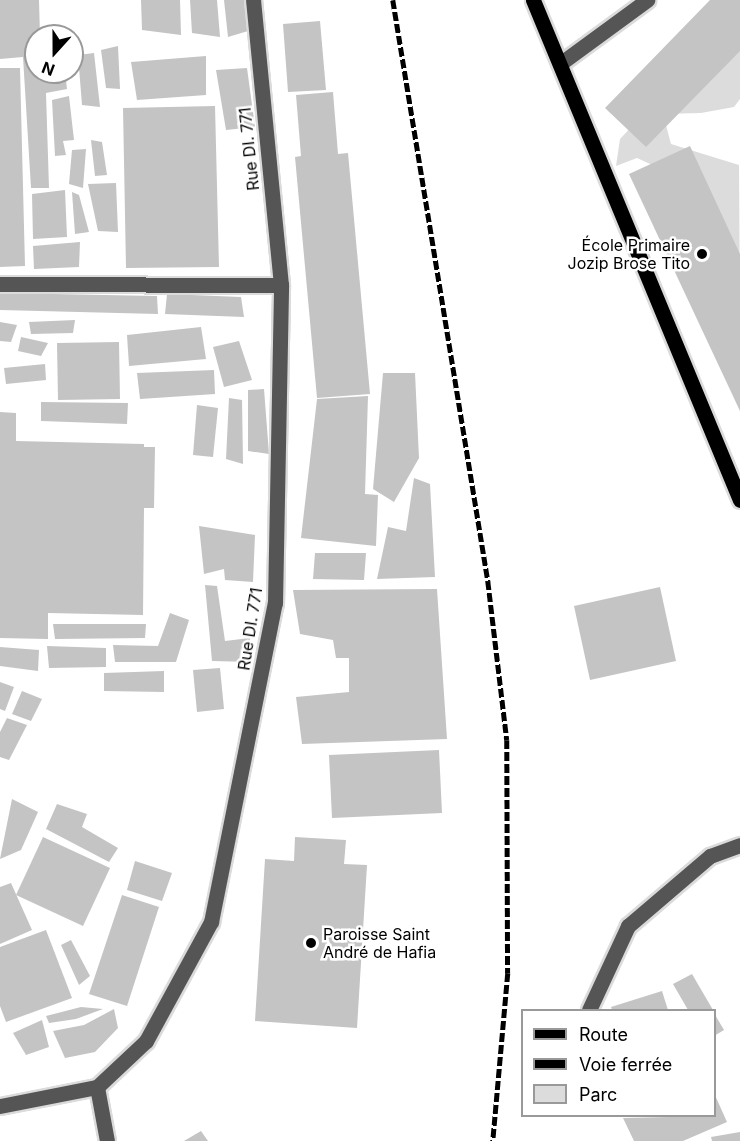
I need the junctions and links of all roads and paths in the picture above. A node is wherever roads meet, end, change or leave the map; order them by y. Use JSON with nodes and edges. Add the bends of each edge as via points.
{"nodes":[{"id":1,"x":253,"y":0,"type":"edge"},
{"id":2,"x":533,"y":0,"type":"edge"},
{"id":3,"x":647,"y":0,"type":"edge"},
{"id":4,"x":561,"y":63,"type":"junction"},
{"id":5,"x":0,"y":284,"type":"edge"},
{"id":6,"x":281,"y":285,"type":"junction"},
{"id":7,"x":740,"y":500,"type":"edge"},
{"id":8,"x":740,"y":845,"type":"edge"},
{"id":9,"x":590,"y":1009,"type":"edge"},
{"id":10,"x":97,"y":1087,"type":"junction"},
{"id":11,"x":0,"y":1106,"type":"edge"},
{"id":12,"x":107,"y":1141,"type":"edge"}],
"edges":[{"from":1,"to":6,"type":"street","name":"Rue DI. 771"},
{"from":2,"to":4,"type":"main road"},
{"from":3,"to":4,"type":"street"},
{"from":4,"to":7,"type":"main road"},
{"from":5,"to":6,"type":"street"},
{"from":6,"to":10,"type":"street","name":"Rue DI. 771","via":[[275,603],[211,922],[146,1041]]},
{"from":8,"to":9,"type":"street","via":[[710,856],[628,926]]},
{"from":10,"to":11,"type":"street"},
{"from":10,"to":12,"type":"street"}]}
